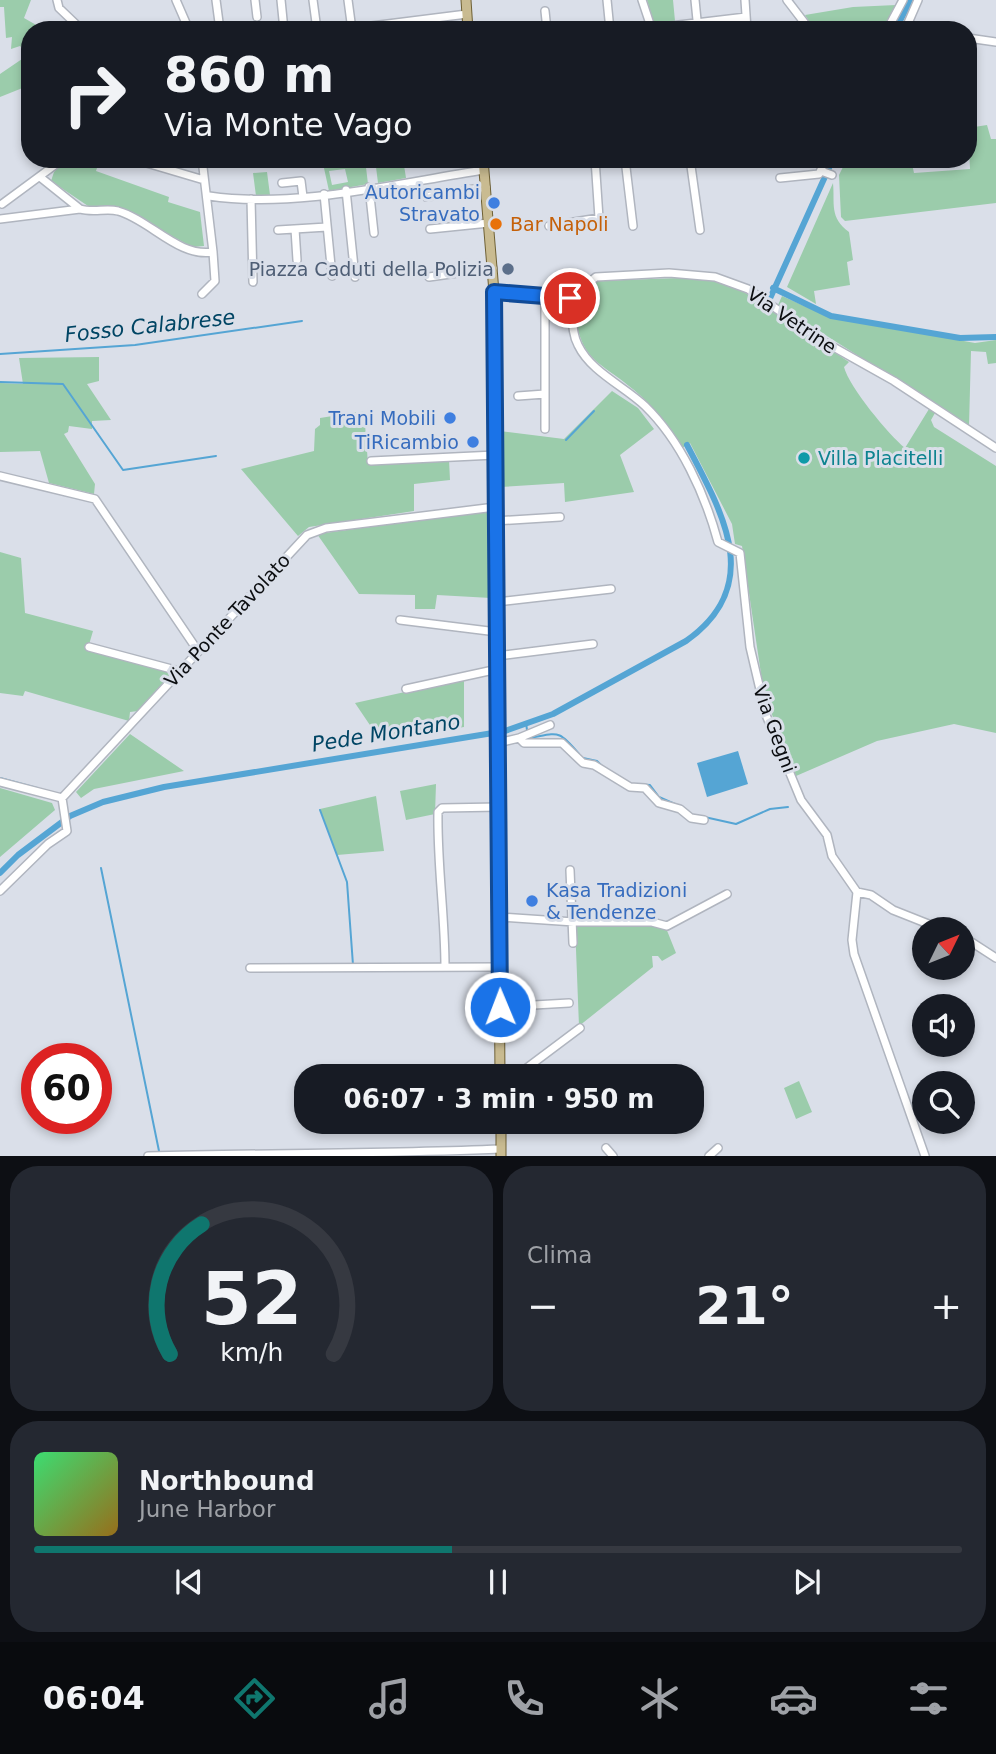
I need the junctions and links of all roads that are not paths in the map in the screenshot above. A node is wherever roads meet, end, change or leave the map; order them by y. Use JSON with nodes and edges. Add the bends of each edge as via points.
{"nodes":[{"id":1,"x":57,"y":0,"type":"edge"},
{"id":2,"x":176,"y":0,"type":"edge"},
{"id":3,"x":216,"y":0,"type":"edge"},
{"id":4,"x":255,"y":0,"type":"edge"},
{"id":5,"x":281,"y":0,"type":"edge"},
{"id":6,"x":313,"y":0,"type":"edge"},
{"id":7,"x":348,"y":0,"type":"edge"},
{"id":8,"x":466,"y":0,"type":"edge"},
{"id":9,"x":607,"y":0,"type":"edge"},
{"id":10,"x":642,"y":0,"type":"edge"},
{"id":11,"x":695,"y":0,"type":"edge"},
{"id":12,"x":745,"y":0,"type":"edge"},
{"id":13,"x":788,"y":0,"type":"edge"},
{"id":14,"x":903,"y":0,"type":"edge"},
{"id":15,"x":918,"y":0,"type":"edge"},
{"id":16,"x":545,"y":11,"type":"dead end"},
{"id":17,"x":467,"y":14,"type":"junction"},
{"id":18,"x":257,"y":17,"type":"dead end"},
{"id":19,"x":746,"y":17,"type":"junction"},
{"id":20,"x":73,"y":21,"type":"edge"},
{"id":21,"x":185,"y":21,"type":"edge"},
{"id":22,"x":219,"y":21,"type":"edge"},
{"id":23,"x":283,"y":21,"type":"edge"},
{"id":24,"x":316,"y":21,"type":"edge"},
{"id":25,"x":351,"y":21,"type":"edge"},
{"id":26,"x":413,"y":21,"type":"edge"},
{"id":27,"x":467,"y":21,"type":"edge"},
{"id":28,"x":546,"y":21,"type":"edge"},
{"id":29,"x":609,"y":21,"type":"edge"},
{"id":30,"x":649,"y":21,"type":"edge"},
{"id":31,"x":697,"y":21,"type":"edge"},
{"id":32,"x":725,"y":21,"type":"edge"},
{"id":33,"x":746,"y":21,"type":"edge"},
{"id":34,"x":803,"y":21,"type":"edge"},
{"id":35,"x":892,"y":21,"type":"edge"},
{"id":36,"x":909,"y":21,"type":"edge"},
{"id":37,"x":977,"y":39,"type":"edge"},
{"id":38,"x":996,"y":41,"type":"edge"},
{"id":39,"x":53,"y":168,"type":"edge"},
{"id":40,"x":163,"y":168,"type":"edge"},
{"id":41,"x":203,"y":168,"type":"edge"},
{"id":42,"x":596,"y":168,"type":"edge"},
{"id":43,"x":626,"y":168,"type":"edge"},
{"id":44,"x":691,"y":168,"type":"edge"},
{"id":45,"x":823,"y":168,"type":"edge"},
{"id":46,"x":484,"y":170,"type":"joint"},
{"id":47,"x":821,"y":172,"type":"junction"},
{"id":48,"x":832,"y":175,"type":"dead end"},
{"id":49,"x":40,"y":177,"type":"junction"},
{"id":50,"x":780,"y":178,"type":"dead end"},
{"id":51,"x":204,"y":180,"type":"junction"},
{"id":52,"x":282,"y":183,"type":"dead end"},
{"id":53,"x":369,"y":187,"type":"junction"},
{"id":54,"x":486,"y":187,"type":"junction"},
{"id":55,"x":346,"y":190,"type":"junction"},
{"id":56,"x":324,"y":194,"type":"junction"},
{"id":57,"x":209,"y":196,"type":"junction"},
{"id":58,"x":303,"y":197,"type":"junction"},
{"id":59,"x":426,"y":197,"type":"dead end"},
{"id":60,"x":251,"y":199,"type":"junction"},
{"id":61,"x":1,"y":205,"type":"edge"},
{"id":62,"x":80,"y":209,"type":"junction"},
{"id":63,"x":0,"y":219,"type":"edge"},
{"id":64,"x":489,"y":223,"type":"junction"},
{"id":65,"x":549,"y":226,"type":"dead end"},
{"id":66,"x":633,"y":226,"type":"dead end"},
{"id":67,"x":327,"y":227,"type":"junction"},
{"id":68,"x":295,"y":229,"type":"junction"},
{"id":69,"x":430,"y":229,"type":"dead end"},
{"id":70,"x":278,"y":230,"type":"dead end"},
{"id":71,"x":699,"y":230,"type":"dead end"},
{"id":72,"x":374,"y":233,"type":"dead end"},
{"id":73,"x":213,"y":252,"type":"junction"},
{"id":74,"x":297,"y":260,"type":"dead end"},
{"id":75,"x":493,"y":268,"type":"junction"},
{"id":76,"x":332,"y":276,"type":"dead end"},
{"id":77,"x":355,"y":277,"type":"dead end"},
{"id":78,"x":429,"y":277,"type":"dead end"},
{"id":79,"x":253,"y":282,"type":"dead end"},
{"id":80,"x":494,"y":292,"type":"junction"},
{"id":81,"x":202,"y":294,"type":"dead end"},
{"id":82,"x":545,"y":298,"type":"junction"},
{"id":83,"x":570,"y":298,"type":"junction"},
{"id":84,"x":545,"y":394,"type":"junction"},
{"id":85,"x":518,"y":396,"type":"dead end"},
{"id":86,"x":545,"y":429,"type":"dead end"},
{"id":87,"x":996,"y":448,"type":"edge"},
{"id":88,"x":495,"y":455,"type":"junction"},
{"id":89,"x":371,"y":461,"type":"dead end"},
{"id":90,"x":0,"y":476,"type":"edge"},
{"id":91,"x":495,"y":507,"type":"junction"},
{"id":92,"x":560,"y":517,"type":"dead end"},
{"id":93,"x":495,"y":521,"type":"junction"},
{"id":94,"x":611,"y":589,"type":"dead end"},
{"id":95,"x":497,"y":602,"type":"junction"},
{"id":96,"x":400,"y":620,"type":"dead end"},
{"id":97,"x":497,"y":632,"type":"junction"},
{"id":98,"x":593,"y":644,"type":"dead end"},
{"id":99,"x":89,"y":647,"type":"dead end"},
{"id":100,"x":198,"y":651,"type":"junction"},
{"id":101,"x":497,"y":656,"type":"junction"},
{"id":102,"x":498,"y":669,"type":"junction"},
{"id":103,"x":179,"y":671,"type":"junction"},
{"id":104,"x":406,"y":689,"type":"dead end"},
{"id":105,"x":550,"y":725,"type":"dead end"},
{"id":106,"x":525,"y":735,"type":"junction"},
{"id":107,"x":498,"y":743,"type":"junction"},
{"id":108,"x":0,"y":782,"type":"edge"},
{"id":109,"x":62,"y":799,"type":"junction"},
{"id":110,"x":499,"y":807,"type":"junction"},
{"id":111,"x":704,"y":820,"type":"dead end"},
{"id":112,"x":570,"y":870,"type":"dead end"},
{"id":113,"x":0,"y":891,"type":"edge"},
{"id":114,"x":857,"y":892,"type":"junction"},
{"id":115,"x":727,"y":894,"type":"dead end"},
{"id":116,"x":499,"y":917,"type":"junction"},
{"id":117,"x":912,"y":918,"type":"edge"},
{"id":118,"x":572,"y":920,"type":"junction"},
{"id":119,"x":573,"y":943,"type":"dead end"},
{"id":120,"x":975,"y":944,"type":"edge"},
{"id":121,"x":996,"y":958,"type":"edge"},
{"id":122,"x":445,"y":967,"type":"junction"},
{"id":123,"x":499,"y":967,"type":"junction"},
{"id":124,"x":250,"y":968,"type":"dead end"},
{"id":125,"x":569,"y":1003,"type":"dead end"},
{"id":126,"x":500,"y":1007,"type":"junction"},
{"id":127,"x":580,"y":1028,"type":"dead end"},
{"id":128,"x":500,"y":1064,"type":"edge"},
{"id":129,"x":536,"y":1064,"type":"edge"},
{"id":130,"x":501,"y":1134,"type":"edge"},
{"id":131,"x":606,"y":1148,"type":"dead end"},
{"id":132,"x":718,"y":1148,"type":"dead end"},
{"id":133,"x":501,"y":1152,"type":"edge"},
{"id":134,"x":148,"y":1156,"type":"edge"},
{"id":135,"x":613,"y":1156,"type":"edge"},
{"id":136,"x":709,"y":1156,"type":"edge"},
{"id":137,"x":925,"y":1156,"type":"edge"}],
"edges":[{"from":1,"to":20,"type":"street"},
{"from":2,"to":21,"type":"street"},
{"from":3,"to":22,"type":"street"},
{"from":4,"to":18,"type":"street"},
{"from":5,"to":23,"type":"street"},
{"from":6,"to":24,"type":"street"},
{"from":7,"to":25,"type":"street"},
{"from":8,"to":17,"type":"main road"},
{"from":9,"to":29,"type":"street"},
{"from":10,"to":30,"type":"street"},
{"from":11,"to":31,"type":"street"},
{"from":12,"to":19,"type":"street"},
{"from":13,"to":34,"type":"street"},
{"from":14,"to":35,"type":"street"},
{"from":15,"to":36,"type":"street"},
{"from":16,"to":28,"type":"street"},
{"from":17,"to":26,"type":"street"},
{"from":17,"to":27,"type":"main road"},
{"from":19,"to":32,"type":"street"},
{"from":19,"to":33,"type":"street"},
{"from":37,"to":38,"type":"street"},
{"from":39,"to":49,"type":"street"},
{"from":40,"to":51,"type":"street"},
{"from":41,"to":51,"type":"street"},
{"from":42,"to":65,"type":"street","via":[[599,218]]},
{"from":43,"to":66,"type":"street"},
{"from":44,"to":71,"type":"street"},
{"from":45,"to":47,"type":"street"},
{"from":46,"to":53,"type":"street"},
{"from":46,"to":54,"type":"main road"},
{"from":47,"to":48,"type":"street"},
{"from":47,"to":50,"type":"street"},
{"from":49,"to":61,"type":"street"},
{"from":49,"to":62,"type":"street"},
{"from":51,"to":57,"type":"street"},
{"from":52,"to":58,"type":"street","via":[[301,181]]},
{"from":53,"to":55,"type":"street"},
{"from":53,"to":72,"type":"street"},
{"from":54,"to":59,"type":"street"},
{"from":54,"to":64,"type":"main road"},
{"from":55,"to":56,"type":"street"},
{"from":55,"to":77,"type":"street"},
{"from":56,"to":58,"type":"street"},
{"from":56,"to":67,"type":"street"},
{"from":57,"to":60,"type":"street"},
{"from":57,"to":73,"type":"street"},
{"from":58,"to":60,"type":"street"},
{"from":60,"to":79,"type":"street"},
{"from":62,"to":63,"type":"street"},
{"from":62,"to":73,"type":"street","via":[[117,211],[192,251]]},
{"from":64,"to":69,"type":"street"},
{"from":64,"to":75,"type":"main road"},
{"from":67,"to":68,"type":"street"},
{"from":67,"to":76,"type":"street"},
{"from":68,"to":70,"type":"street"},
{"from":68,"to":74,"type":"street"},
{"from":73,"to":81,"type":"street","via":[[215,281]]},
{"from":75,"to":78,"type":"street"},
{"from":75,"to":80,"type":"main road"},
{"from":80,"to":82,"type":"street"},
{"from":80,"to":88,"type":"main road"},
{"from":82,"to":83,"type":"street"},
{"from":82,"to":84,"type":"street"},
{"from":83,"to":87,"type":"street","name":"Via Vetrine","via":[[596,278],[669,273],[715,277],[763,298],[821,340]]},
{"from":83,"to":114,"type":"street","name":"Via Gegni","via":[[579,347],[657,419],[700,488],[718,542],[738,550],[750,647],[766,715],[801,800],[822,827],[832,856]]},
{"from":84,"to":85,"type":"street"},
{"from":84,"to":86,"type":"street"},
{"from":88,"to":89,"type":"street"},
{"from":88,"to":91,"type":"main road"},
{"from":90,"to":100,"type":"street","via":[[95,499]]},
{"from":91,"to":93,"type":"main road"},
{"from":91,"to":100,"type":"street","name":"Via Ponte Tavolato","via":[[326,528],[307,535]]},
{"from":92,"to":93,"type":"street"},
{"from":93,"to":95,"type":"main road"},
{"from":94,"to":95,"type":"street"},
{"from":95,"to":97,"type":"main road"},
{"from":96,"to":97,"type":"street"},
{"from":97,"to":101,"type":"main road"},
{"from":98,"to":101,"type":"street"},
{"from":99,"to":103,"type":"street"},
{"from":100,"to":103,"type":"street","name":"Via Ponte Tavolato"},
{"from":101,"to":102,"type":"main road"},
{"from":102,"to":104,"type":"street"},
{"from":102,"to":107,"type":"main road"},
{"from":103,"to":109,"type":"street","name":"Via Ponte Tavolato"},
{"from":105,"to":106,"type":"street"},
{"from":106,"to":107,"type":"street"},
{"from":106,"to":111,"type":"street","via":[[524,743],[562,743],[583,763],[630,787],[645,788],[659,803]]},
{"from":107,"to":110,"type":"main road"},
{"from":108,"to":109,"type":"street"},
{"from":109,"to":113,"type":"street","via":[[67,831]]},
{"from":110,"to":116,"type":"main road"},
{"from":110,"to":122,"type":"street","via":[[442,808],[438,812],[436,846],[444,902]]},
{"from":112,"to":118,"type":"street"},
{"from":114,"to":117,"type":"street"},
{"from":114,"to":137,"type":"street","via":[[854,954]]},
{"from":115,"to":118,"type":"street","via":[[667,926]]},
{"from":116,"to":118,"type":"street"},
{"from":116,"to":123,"type":"main road"},
{"from":118,"to":119,"type":"street"},
{"from":120,"to":121,"type":"street"},
{"from":122,"to":123,"type":"street"},
{"from":122,"to":124,"type":"street"},
{"from":123,"to":126,"type":"main road"},
{"from":125,"to":126,"type":"street"},
{"from":126,"to":128,"type":"main road"},
{"from":127,"to":129,"type":"street"},
{"from":130,"to":133,"type":"main road"},
{"from":131,"to":135,"type":"street"},
{"from":132,"to":136,"type":"street"},
{"from":133,"to":134,"type":"street"}]}
